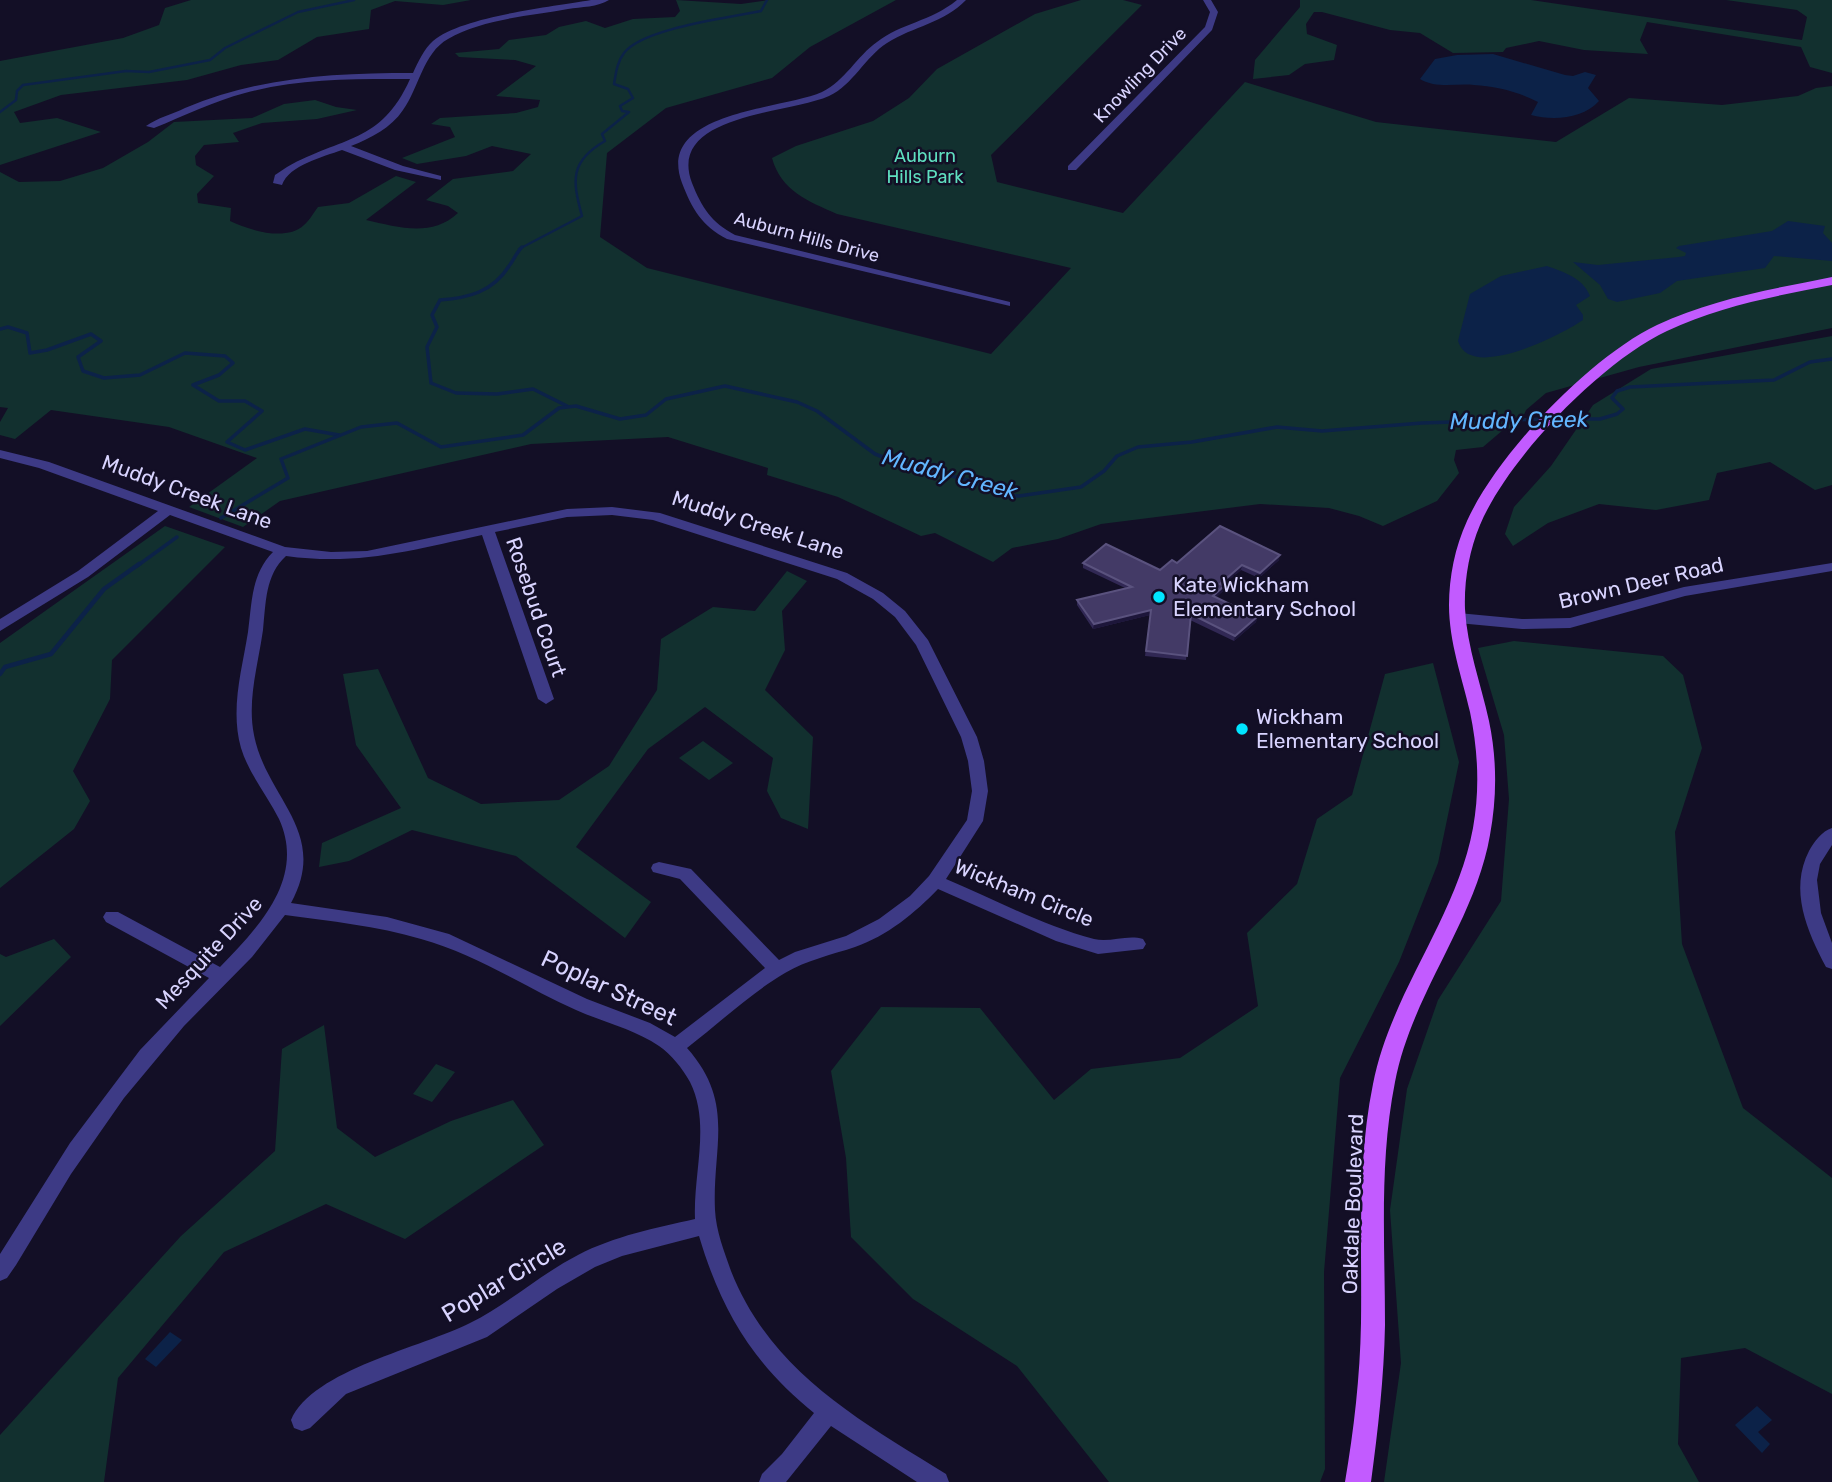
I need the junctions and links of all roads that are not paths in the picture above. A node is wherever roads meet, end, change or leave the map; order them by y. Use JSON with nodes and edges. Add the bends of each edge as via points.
{"nodes":[{"id":1,"x":606,"y":0,"type":"edge"},
{"id":2,"x":962,"y":0,"type":"edge"},
{"id":3,"x":1207,"y":0,"type":"edge"},
{"id":4,"x":417,"y":76,"type":"junction"},
{"id":5,"x":151,"y":126,"type":"dead end"},
{"id":6,"x":344,"y":147,"type":"junction"},
{"id":7,"x":1072,"y":167,"type":"dead end"},
{"id":8,"x":437,"y":178,"type":"dead end"},
{"id":9,"x":278,"y":183,"type":"dead end"},
{"id":10,"x":1832,"y":281,"type":"edge"},
{"id":11,"x":1006,"y":304,"type":"dead end"},
{"id":12,"x":0,"y":454,"type":"edge"},
{"id":13,"x":168,"y":510,"type":"junction"},
{"id":14,"x":487,"y":529,"type":"junction"},
{"id":15,"x":283,"y":551,"type":"junction"},
{"id":16,"x":1832,"y":567,"type":"edge"},
{"id":17,"x":1458,"y":618,"type":"junction"},
{"id":18,"x":0,"y":626,"type":"edge"},
{"id":19,"x":546,"y":699,"type":"dead end"},
{"id":20,"x":1832,"y":834,"type":"edge"},
{"id":21,"x":659,"y":868,"type":"dead end"},
{"id":22,"x":935,"y":881,"type":"junction"},
{"id":23,"x":281,"y":908,"type":"junction"},
{"id":24,"x":112,"y":917,"type":"dead end"},
{"id":25,"x":1137,"y":944,"type":"dead end"},
{"id":26,"x":1832,"y":962,"type":"edge"},
{"id":27,"x":777,"y":969,"type":"junction"},
{"id":28,"x":220,"y":975,"type":"junction"},
{"id":29,"x":675,"y":1047,"type":"junction"},
{"id":30,"x":706,"y":1225,"type":"junction"},
{"id":31,"x":0,"y":1271,"type":"edge"},
{"id":32,"x":828,"y":1412,"type":"junction"},
{"id":33,"x":302,"y":1420,"type":"dead end"},
{"id":34,"x":770,"y":1482,"type":"edge"},
{"id":35,"x":938,"y":1482,"type":"edge"},
{"id":36,"x":1358,"y":1482,"type":"edge"}],
"edges":[{"from":1,"to":4,"type":"street","via":[[456,31],[434,46]]},
{"from":2,"to":11,"type":"street","name":"Auburn Hills Drive","via":[[938,18],[879,45],[825,93],[743,115],[705,131],[684,152],[682,168],[701,216],[731,237]]},
{"from":3,"to":7,"type":"street","name":"Knowling Drive","via":[[1214,12],[1209,28]]},
{"from":4,"to":5,"type":"street","via":[[335,76],[278,82],[223,96]]},
{"from":4,"to":6,"type":"street","via":[[393,119]]},
{"from":6,"to":8,"type":"street"},
{"from":6,"to":9,"type":"street","via":[[295,166],[279,177]]},
{"from":10,"to":17,"type":"main road","name":"Oakdale Boulevard","via":[[1723,305],[1677,321],[1619,353],[1533,439],[1477,513],[1462,556]]},
{"from":12,"to":13,"type":"street","name":"Muddy Creek Lane"},
{"from":13,"to":15,"type":"street","name":"Muddy Creek Lane"},
{"from":13,"to":18,"type":"street","via":[[83,574]]},
{"from":14,"to":15,"type":"street","name":"Muddy Creek Lane","via":[[360,556]]},
{"from":14,"to":19,"type":"street","name":"Rosebud Court"},
{"from":14,"to":22,"type":"street","name":"Muddy Creek Lane","via":[[587,511],[655,516],[823,568],[878,596],[923,643],[964,725],[976,761],[980,791],[975,821]]},
{"from":15,"to":23,"type":"street","name":"Mesquite Drive","via":[[264,578],[244,692],[249,750],[297,845],[294,874]]},
{"from":16,"to":17,"type":"street","name":"Brown Deer Road","via":[[1684,592],[1570,623]]},
{"from":17,"to":36,"type":"main road","name":"Oakdale Boulevard","via":[[1485,751],[1484,816],[1469,883],[1410,1000],[1384,1082],[1373,1164],[1372,1361]]},
{"from":20,"to":26,"type":"street","via":[[1817,851],[1807,895],[1817,932]]},
{"from":21,"to":27,"type":"street","via":[[685,874]]},
{"from":22,"to":25,"type":"street","name":"Wickham Circle","via":[[1062,936],[1098,947]]},
{"from":22,"to":27,"type":"street","name":"Muddy Creek Lane","via":[[885,924]]},
{"from":23,"to":28,"type":"street","name":"Mesquite Drive"},
{"from":23,"to":29,"type":"street","name":"Poplar Street","via":[[390,924],[457,944]]},
{"from":24,"to":28,"type":"street"},
{"from":27,"to":29,"type":"street","name":"Muddy Creek Lane"},
{"from":28,"to":31,"type":"street","name":"Mesquite Drive","via":[[111,1102]]},
{"from":29,"to":30,"type":"street","name":"Poplar Street","via":[[703,1089],[712,1123]]},
{"from":30,"to":32,"type":"street","name":"Poplar Street","via":[[723,1280],[751,1335],[778,1368]]},
{"from":30,"to":33,"type":"street","name":"Poplar Circle","via":[[588,1260],[479,1331],[338,1387]]},
{"from":32,"to":34,"type":"street"},
{"from":32,"to":35,"type":"street","name":"Poplar Street"}]}
